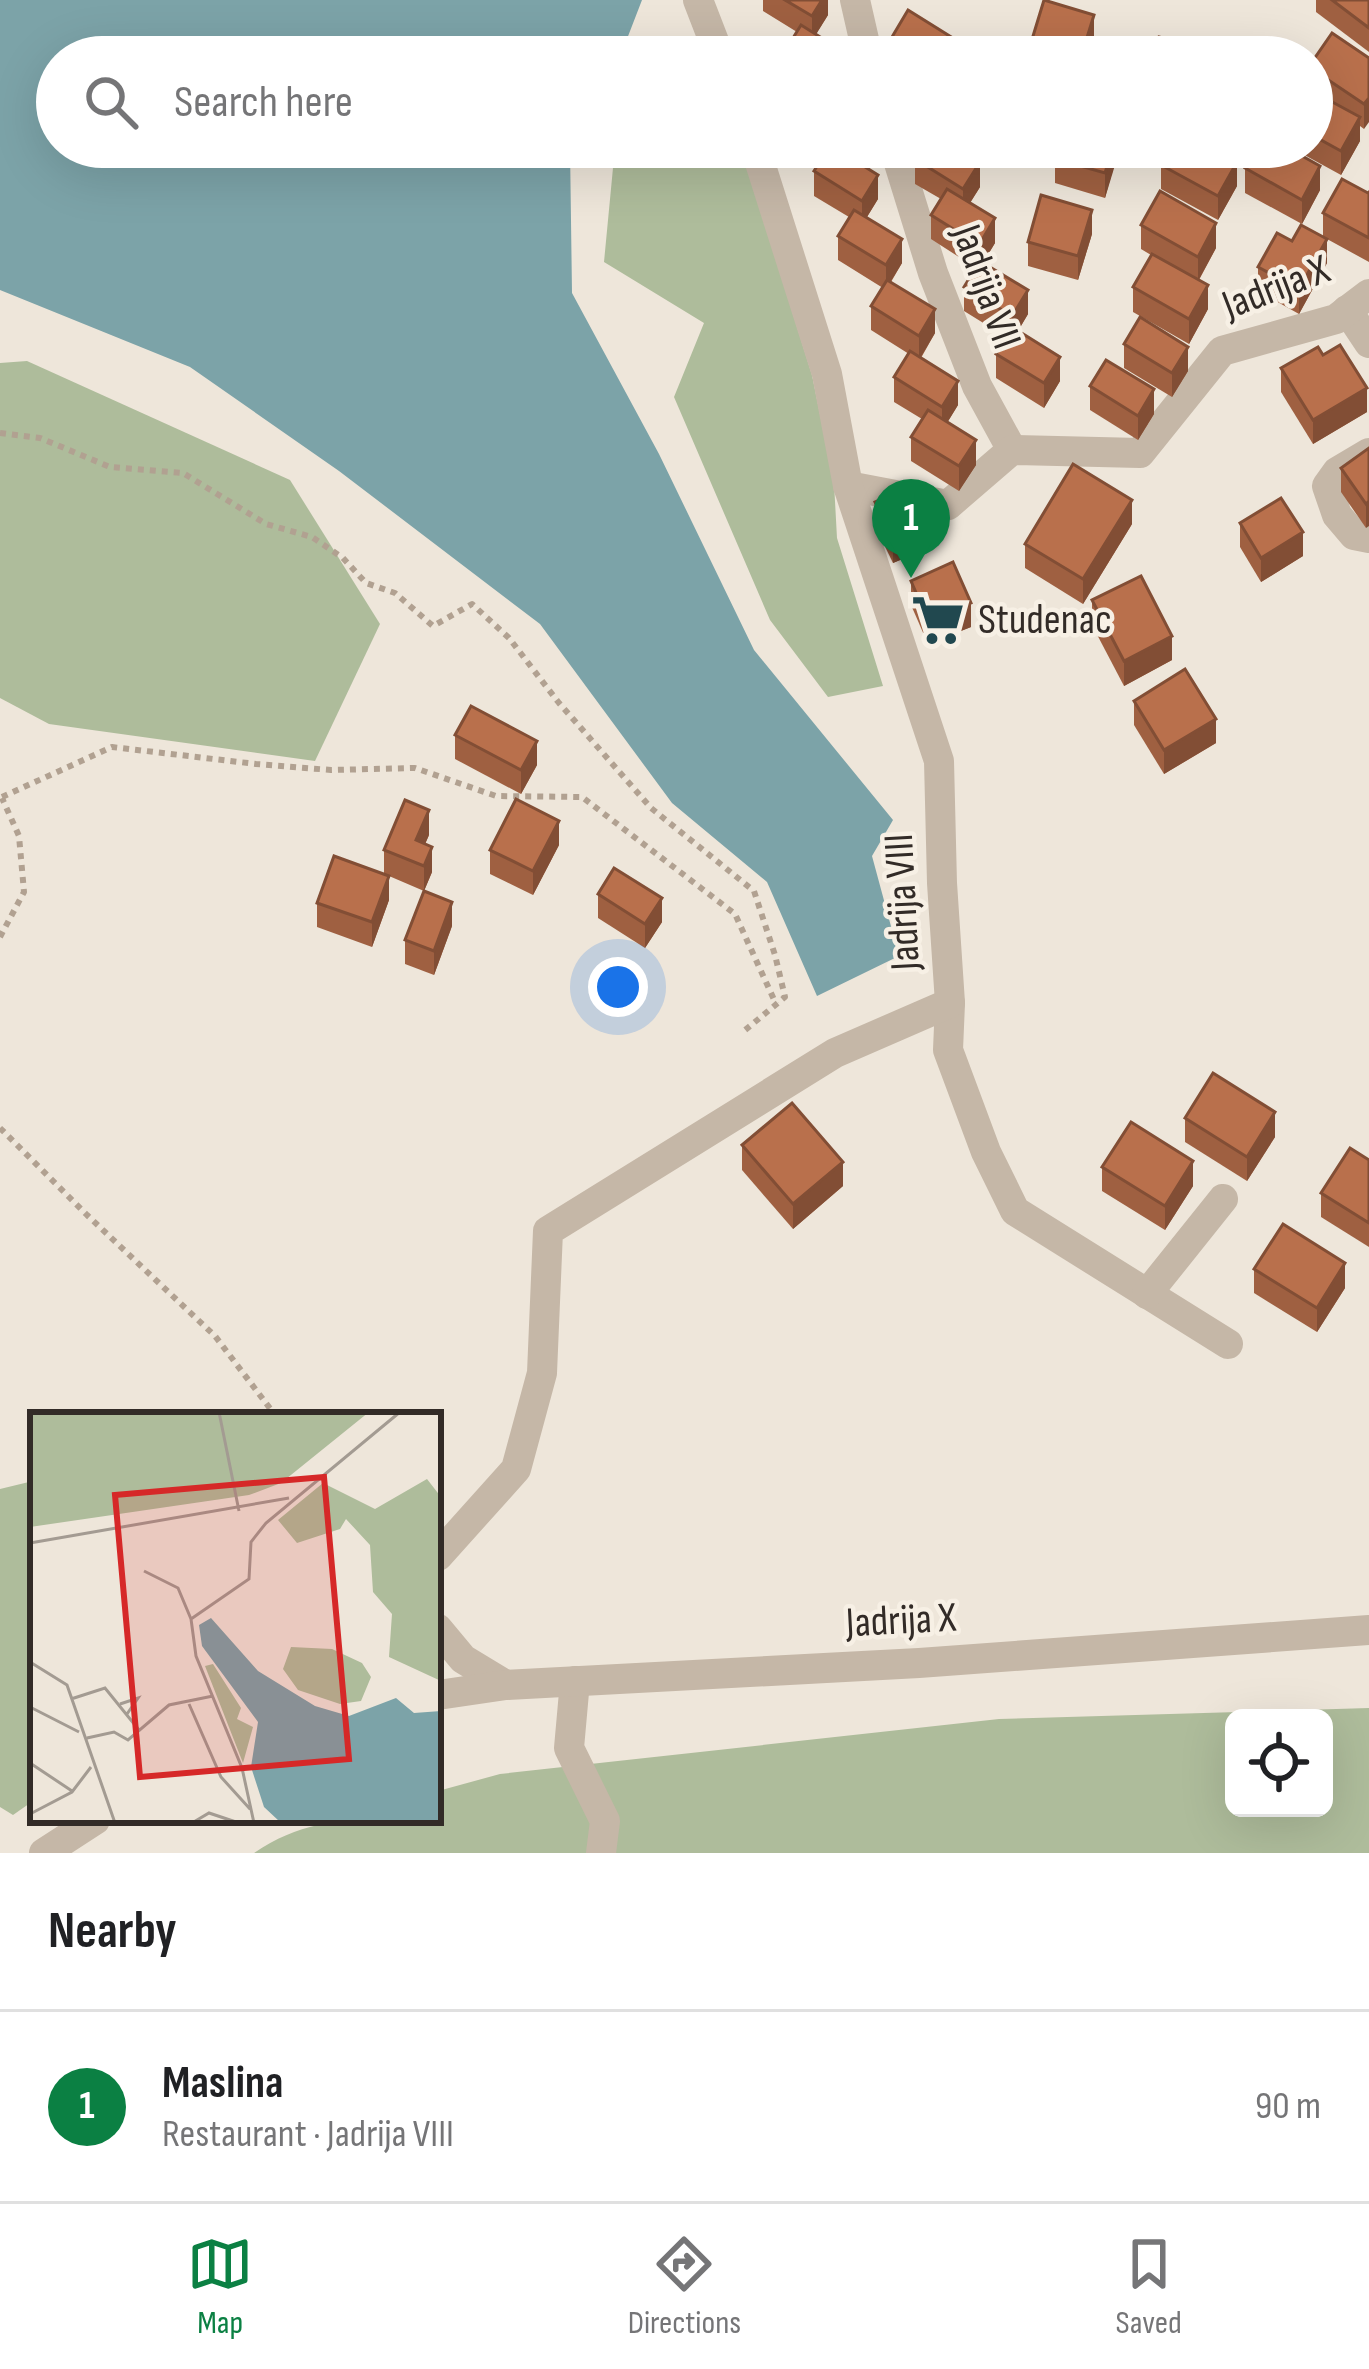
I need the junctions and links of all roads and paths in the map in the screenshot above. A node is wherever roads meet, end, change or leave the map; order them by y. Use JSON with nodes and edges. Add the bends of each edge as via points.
{"nodes":[{"id":1,"x":698,"y":0,"type":"edge"},
{"id":2,"x":854,"y":0,"type":"edge"},
{"id":3,"x":712,"y":36,"type":"edge"},
{"id":4,"x":863,"y":36,"type":"edge"},
{"id":5,"x":762,"y":168,"type":"edge"},
{"id":6,"x":900,"y":168,"type":"edge"},
{"id":7,"x":1358,"y":302,"type":"edge"},
{"id":8,"x":1369,"y":343,"type":"edge"},
{"id":9,"x":0,"y":433,"type":"edge"},
{"id":10,"x":1012,"y":450,"type":"junction"},
{"id":11,"x":1369,"y":453,"type":"edge"},
{"id":12,"x":848,"y":487,"type":"junction"},
{"id":13,"x":1369,"y":538,"type":"edge"},
{"id":14,"x":1,"y":796,"type":"edge"},
{"id":15,"x":0,"y":937,"type":"edge"},
{"id":16,"x":950,"y":1003,"type":"junction"},
{"id":17,"x":776,"y":1004,"type":"junction"},
{"id":18,"x":744,"y":1031,"type":"dead end"},
{"id":19,"x":0,"y":1128,"type":"edge"},
{"id":20,"x":1222,"y":1198,"type":"dead end"},
{"id":21,"x":1147,"y":1294,"type":"junction"},
{"id":22,"x":1228,"y":1344,"type":"dead end"},
{"id":23,"x":272,"y":1412,"type":"edge"},
{"id":24,"x":441,"y":1553,"type":"edge"},
{"id":25,"x":1369,"y":1630,"type":"edge"},
{"id":26,"x":441,"y":1633,"type":"edge"},
{"id":27,"x":575,"y":1681,"type":"junction"},
{"id":28,"x":506,"y":1685,"type":"junction"},
{"id":29,"x":441,"y":1695,"type":"edge"},
{"id":30,"x":89,"y":1823,"type":"edge"},
{"id":31,"x":44,"y":1853,"type":"edge"},
{"id":32,"x":601,"y":1853,"type":"edge"}],
"edges":[{"from":1,"to":3,"type":"street"},
{"from":2,"to":4,"type":"street"},
{"from":5,"to":12,"type":"street","name":"Jadrija VIII","via":[[827,374]]},
{"from":6,"to":10,"type":"street","name":"Jadrija VII","via":[[977,386]]},
{"from":7,"to":8,"type":"street"},
{"from":7,"to":10,"type":"street","name":"Jadrija X","via":[[1336,319],[1222,351],[1140,453]]},
{"from":9,"to":17,"type":"path","via":[[40,438],[110,467],[183,473],[266,524],[312,537],[433,626],[472,604],[651,808],[754,891],[784,997]]},
{"from":10,"to":12,"type":"street","via":[[948,506]]},
{"from":11,"to":13,"type":"street","via":[[1327,486],[1337,515],[1354,536]]},
{"from":12,"to":16,"type":"street","name":"Jadrija VIII","via":[[939,760]]},
{"from":14,"to":15,"type":"path","via":[[20,836],[24,892]]},
{"from":14,"to":17,"type":"path","via":[[112,747],[331,770],[415,768],[496,796],[582,796],[735,914]]},
{"from":16,"to":21,"type":"street","via":[[948,1050],[1016,1211]]},
{"from":16,"to":24,"type":"street","name":"Jadrija VIII","via":[[835,1052],[548,1231],[542,1373],[516,1469]]},
{"from":17,"to":18,"type":"path"},
{"from":19,"to":23,"type":"path","via":[[215,1336]]},
{"from":20,"to":21,"type":"street"},
{"from":21,"to":22,"type":"street"},
{"from":25,"to":27,"type":"street","name":"Jadrija X"},
{"from":26,"to":28,"type":"street","via":[[463,1659]]},
{"from":27,"to":28,"type":"street","name":"Jadrija X"},
{"from":27,"to":32,"type":"street","via":[[569,1748],[605,1821]]},
{"from":28,"to":29,"type":"street","name":"Jadrija X"},
{"from":30,"to":31,"type":"street"}]}
